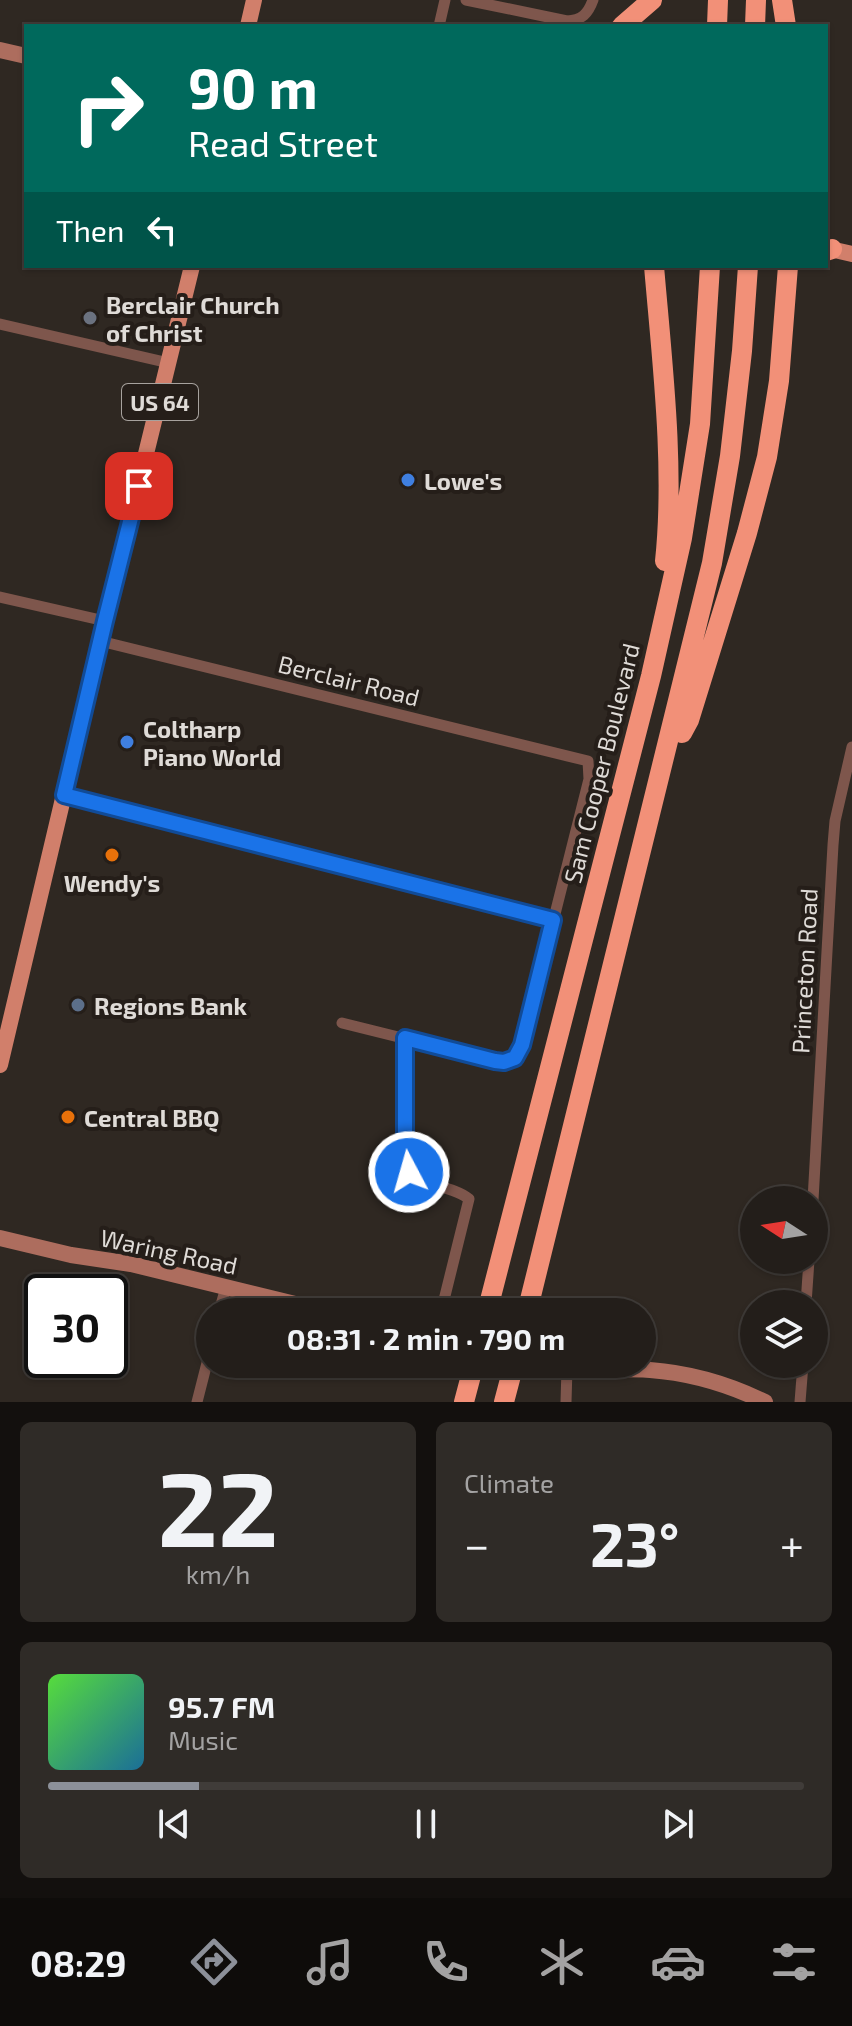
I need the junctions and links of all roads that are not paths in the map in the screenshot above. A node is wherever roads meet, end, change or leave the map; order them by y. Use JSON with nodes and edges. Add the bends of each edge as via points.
{"nodes":[{"id":1,"x":254,"y":0,"type":"edge"},
{"id":2,"x":445,"y":0,"type":"edge"},
{"id":3,"x":466,"y":0,"type":"edge"},
{"id":4,"x":593,"y":0,"type":"edge"},
{"id":5,"x":652,"y":0,"type":"edge"},
{"id":6,"x":718,"y":0,"type":"edge"},
{"id":7,"x":756,"y":0,"type":"edge"},
{"id":8,"x":782,"y":0,"type":"edge"},
{"id":9,"x":248,"y":24,"type":"edge"},
{"id":10,"x":439,"y":24,"type":"edge"},
{"id":11,"x":624,"y":24,"type":"edge"},
{"id":12,"x":717,"y":24,"type":"edge"},
{"id":13,"x":755,"y":24,"type":"edge"},
{"id":14,"x":786,"y":24,"type":"edge"},
{"id":15,"x":0,"y":50,"type":"edge"},
{"id":16,"x":24,"y":56,"type":"edge"},
{"id":17,"x":192,"y":268,"type":"edge"},
{"id":18,"x":654,"y":268,"type":"edge"},
{"id":19,"x":710,"y":268,"type":"edge"},
{"id":20,"x":748,"y":268,"type":"edge"},
{"id":21,"x":791,"y":270,"type":"edge"},
{"id":22,"x":0,"y":324,"type":"edge"},
{"id":23,"x":169,"y":363,"type":"junction"},
{"id":24,"x":0,"y":597,"type":"edge"},
{"id":25,"x":105,"y":621,"type":"junction"},
{"id":26,"x":100,"y":641,"type":"junction"},
{"id":27,"x":655,"y":662,"type":"junction"},
{"id":28,"x":852,"y":750,"type":"edge"},
{"id":29,"x":662,"y":772,"type":"junction"},
{"id":30,"x":64,"y":795,"type":"junction"},
{"id":31,"x":553,"y":920,"type":"junction"},
{"id":32,"x":342,"y":1023,"type":"dead end"},
{"id":33,"x":405,"y":1038,"type":"junction"},
{"id":34,"x":0,"y":1065,"type":"edge"},
{"id":35,"x":814,"y":1186,"type":"edge"},
{"id":36,"x":0,"y":1238,"type":"edge"},
{"id":37,"x":226,"y":1287,"type":"junction"},
{"id":38,"x":223,"y":1298,"type":"edge"},
{"id":39,"x":271,"y":1298,"type":"edge"},
{"id":40,"x":444,"y":1298,"type":"edge"},
{"id":41,"x":491,"y":1298,"type":"edge"},
{"id":42,"x":530,"y":1298,"type":"edge"},
{"id":43,"x":656,"y":1371,"type":"edge"},
{"id":44,"x":203,"y":1378,"type":"edge"},
{"id":45,"x":470,"y":1378,"type":"edge"},
{"id":46,"x":567,"y":1378,"type":"edge"},
{"id":47,"x":802,"y":1378,"type":"edge"},
{"id":48,"x":197,"y":1402,"type":"edge"},
{"id":49,"x":464,"y":1402,"type":"edge"},
{"id":50,"x":566,"y":1402,"type":"edge"},
{"id":51,"x":765,"y":1402,"type":"edge"},
{"id":52,"x":800,"y":1402,"type":"edge"}],
"edges":[{"from":1,"to":9,"type":"main road"},
{"from":2,"to":10,"type":"street"},
{"from":3,"to":4,"type":"street","via":[[567,21],[579,20]]},
{"from":5,"to":11,"type":"highway"},
{"from":6,"to":12,"type":"highway"},
{"from":7,"to":13,"type":"highway"},
{"from":8,"to":14,"type":"highway"},
{"from":15,"to":16,"type":"main road"},
{"from":17,"to":23,"type":"main road","number":"US 64"},
{"from":18,"to":27,"type":"highway","via":[[668,468],[668,535]]},
{"from":19,"to":27,"type":"highway","name":"Sam Cooper Boulevard","via":[[700,424]]},
{"from":20,"to":29,"type":"highway","via":[[730,456],[715,548]]},
{"from":21,"to":29,"type":"highway","via":[[767,457],[689,720]]},
{"from":22,"to":23,"type":"street"},
{"from":23,"to":25,"type":"main road","number":"US 64"},
{"from":24,"to":25,"type":"street"},
{"from":25,"to":26,"type":"main road","number":"US 64"},
{"from":26,"to":30,"type":"main road","number":"US 64"},
{"from":26,"to":31,"type":"street","name":"Berclair Road","via":[[588,761],[589,779]]},
{"from":27,"to":41,"type":"highway","name":"Sam Cooper Boulevard"},
{"from":28,"to":35,"type":"street","name":"Princeton Road","via":[[835,821]]},
{"from":29,"to":42,"type":"highway"},
{"from":30,"to":31,"type":"street"},
{"from":30,"to":34,"type":"main road","number":"US 64"},
{"from":31,"to":33,"type":"street","via":[[515,1058],[504,1062]]},
{"from":32,"to":33,"type":"street"},
{"from":33,"to":40,"type":"street","via":[[409,1172],[469,1199]]},
{"from":36,"to":37,"type":"main road","name":"Waring Road"},
{"from":37,"to":38,"type":"street"},
{"from":37,"to":39,"type":"main road","name":"Waring Road"},
{"from":43,"to":51,"type":"main road","via":[[723,1384]]},
{"from":44,"to":48,"type":"street"},
{"from":45,"to":49,"type":"highway"},
{"from":46,"to":50,"type":"street"},
{"from":47,"to":52,"type":"street"}]}
